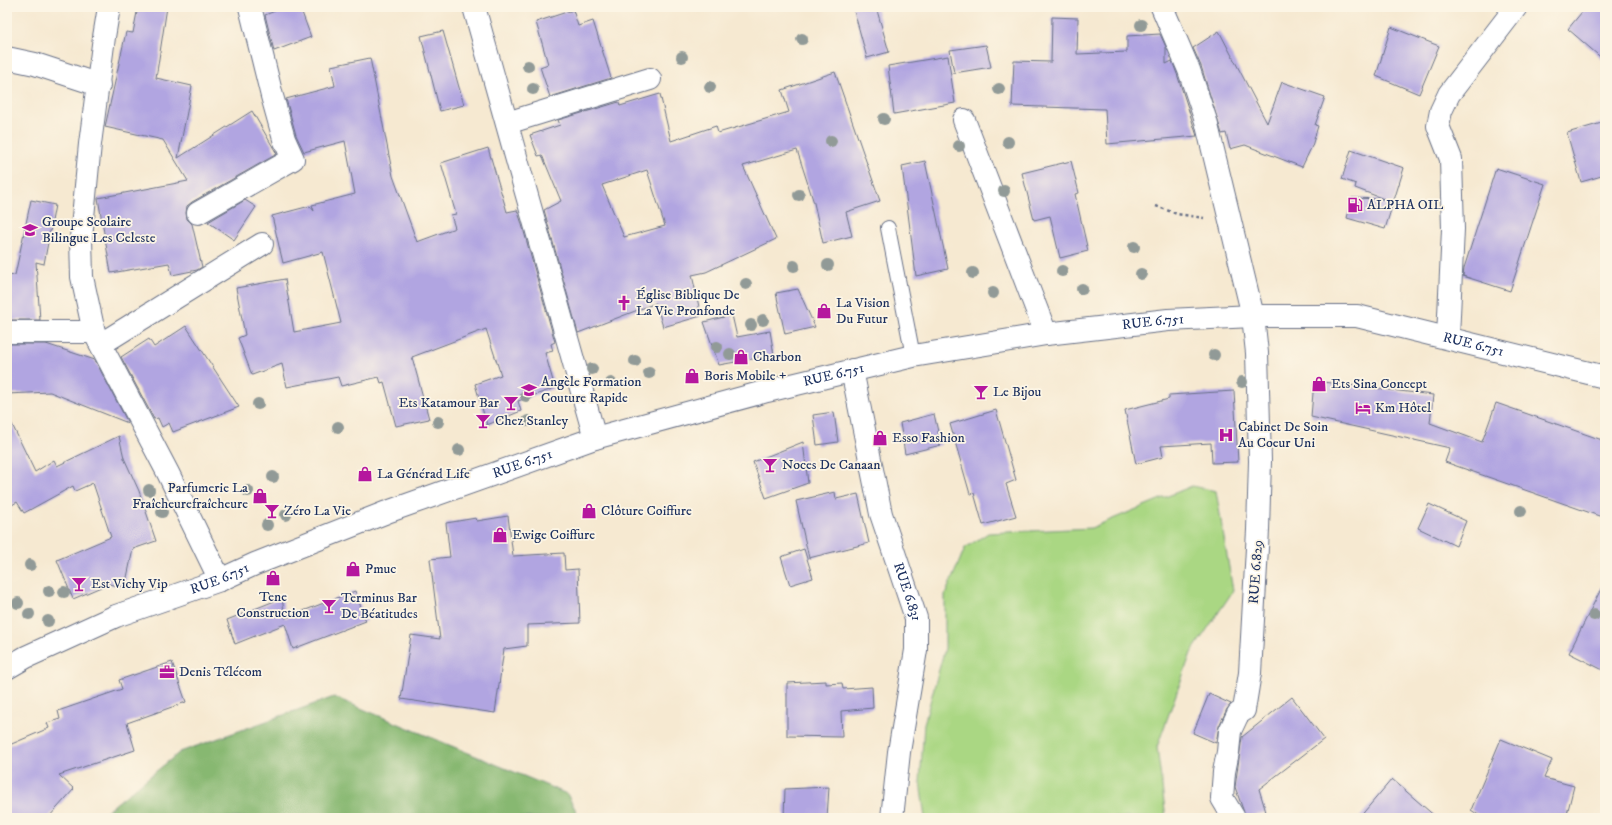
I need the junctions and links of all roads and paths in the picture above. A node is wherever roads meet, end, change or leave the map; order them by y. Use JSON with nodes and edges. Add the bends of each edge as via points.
{"nodes":[{"id":1,"x":110,"y":7,"type":"edge"},
{"id":2,"x":250,"y":7,"type":"edge"},
{"id":3,"x":474,"y":7,"type":"edge"},
{"id":4,"x":1162,"y":7,"type":"edge"},
{"id":5,"x":1516,"y":7,"type":"edge"},
{"id":6,"x":7,"y":58,"type":"edge"},
{"id":7,"x":650,"y":79,"type":"dead end"},
{"id":8,"x":99,"y":85,"type":"junction"},
{"id":9,"x":964,"y":120,"type":"dead end"},
{"id":10,"x":507,"y":123,"type":"junction"},
{"id":11,"x":1156,"y":206,"type":"dead end"},
{"id":12,"x":198,"y":213,"type":"dead end"},
{"id":13,"x":1230,"y":222,"type":"junction"},
{"id":14,"x":888,"y":228,"type":"dead end"},
{"id":15,"x":262,"y":244,"type":"dead end"},
{"id":16,"x":1252,"y":316,"type":"junction"},
{"id":17,"x":7,"y":332,"type":"edge"},
{"id":18,"x":1046,"y":334,"type":"junction"},
{"id":19,"x":1448,"y":337,"type":"junction"},
{"id":20,"x":97,"y":338,"type":"junction"},
{"id":21,"x":912,"y":356,"type":"junction"},
{"id":22,"x":852,"y":370,"type":"junction"},
{"id":23,"x":1605,"y":377,"type":"edge"},
{"id":24,"x":595,"y":438,"type":"junction"},
{"id":25,"x":220,"y":580,"type":"junction"},
{"id":26,"x":7,"y":668,"type":"edge"},
{"id":27,"x":892,"y":818,"type":"edge"},
{"id":28,"x":1234,"y":818,"type":"edge"}],
"edges":[{"from":1,"to":8,"type":"street"},
{"from":2,"to":12,"type":"street","via":[[284,139],[293,159]]},
{"from":3,"to":10,"type":"street"},
{"from":4,"to":13,"type":"street","name":"RUE 6.829","via":[[1189,70],[1206,121]]},
{"from":5,"to":19,"type":"street","via":[[1448,94],[1441,111],[1438,126],[1450,160],[1452,195]]},
{"from":6,"to":8,"type":"street","via":[[35,64]]},
{"from":7,"to":10,"type":"street"},
{"from":8,"to":20,"type":"street","via":[[90,144],[81,238],[82,277]]},
{"from":9,"to":18,"type":"street"},
{"from":10,"to":24,"type":"street"},
{"from":11,"to":13,"type":"path","via":[[1177,214]]},
{"from":13,"to":16,"type":"street","name":"RUE 6.829"},
{"from":14,"to":21,"type":"lane"},
{"from":15,"to":20,"type":"street"},
{"from":16,"to":18,"type":"street","name":"RUE 6.751","via":[[1168,320]]},
{"from":16,"to":19,"type":"street","name":"RUE 6.751","via":[[1357,316]]},
{"from":16,"to":28,"type":"street","name":"RUE 6.829","via":[[1257,353],[1259,407],[1258,530],[1250,673],[1244,710],[1238,714],[1230,731],[1224,772],[1222,798]]},
{"from":17,"to":20,"type":"street"},
{"from":18,"to":21,"type":"street","name":"RUE 6.751"},
{"from":19,"to":23,"type":"street","name":"RUE 6.751"},
{"from":20,"to":25,"type":"street","via":[[168,473]]},
{"from":21,"to":22,"type":"street","name":"RUE 6.751"},
{"from":22,"to":24,"type":"street","name":"RUE 6.751"},
{"from":22,"to":27,"type":"street","name":"RUE 6.831","via":[[881,514],[916,618],[916,650],[899,752]]},
{"from":24,"to":25,"type":"street","name":"RUE 6.751","via":[[387,512]]},
{"from":25,"to":26,"type":"street","name":"RUE 6.751","via":[[116,616]]}]}
